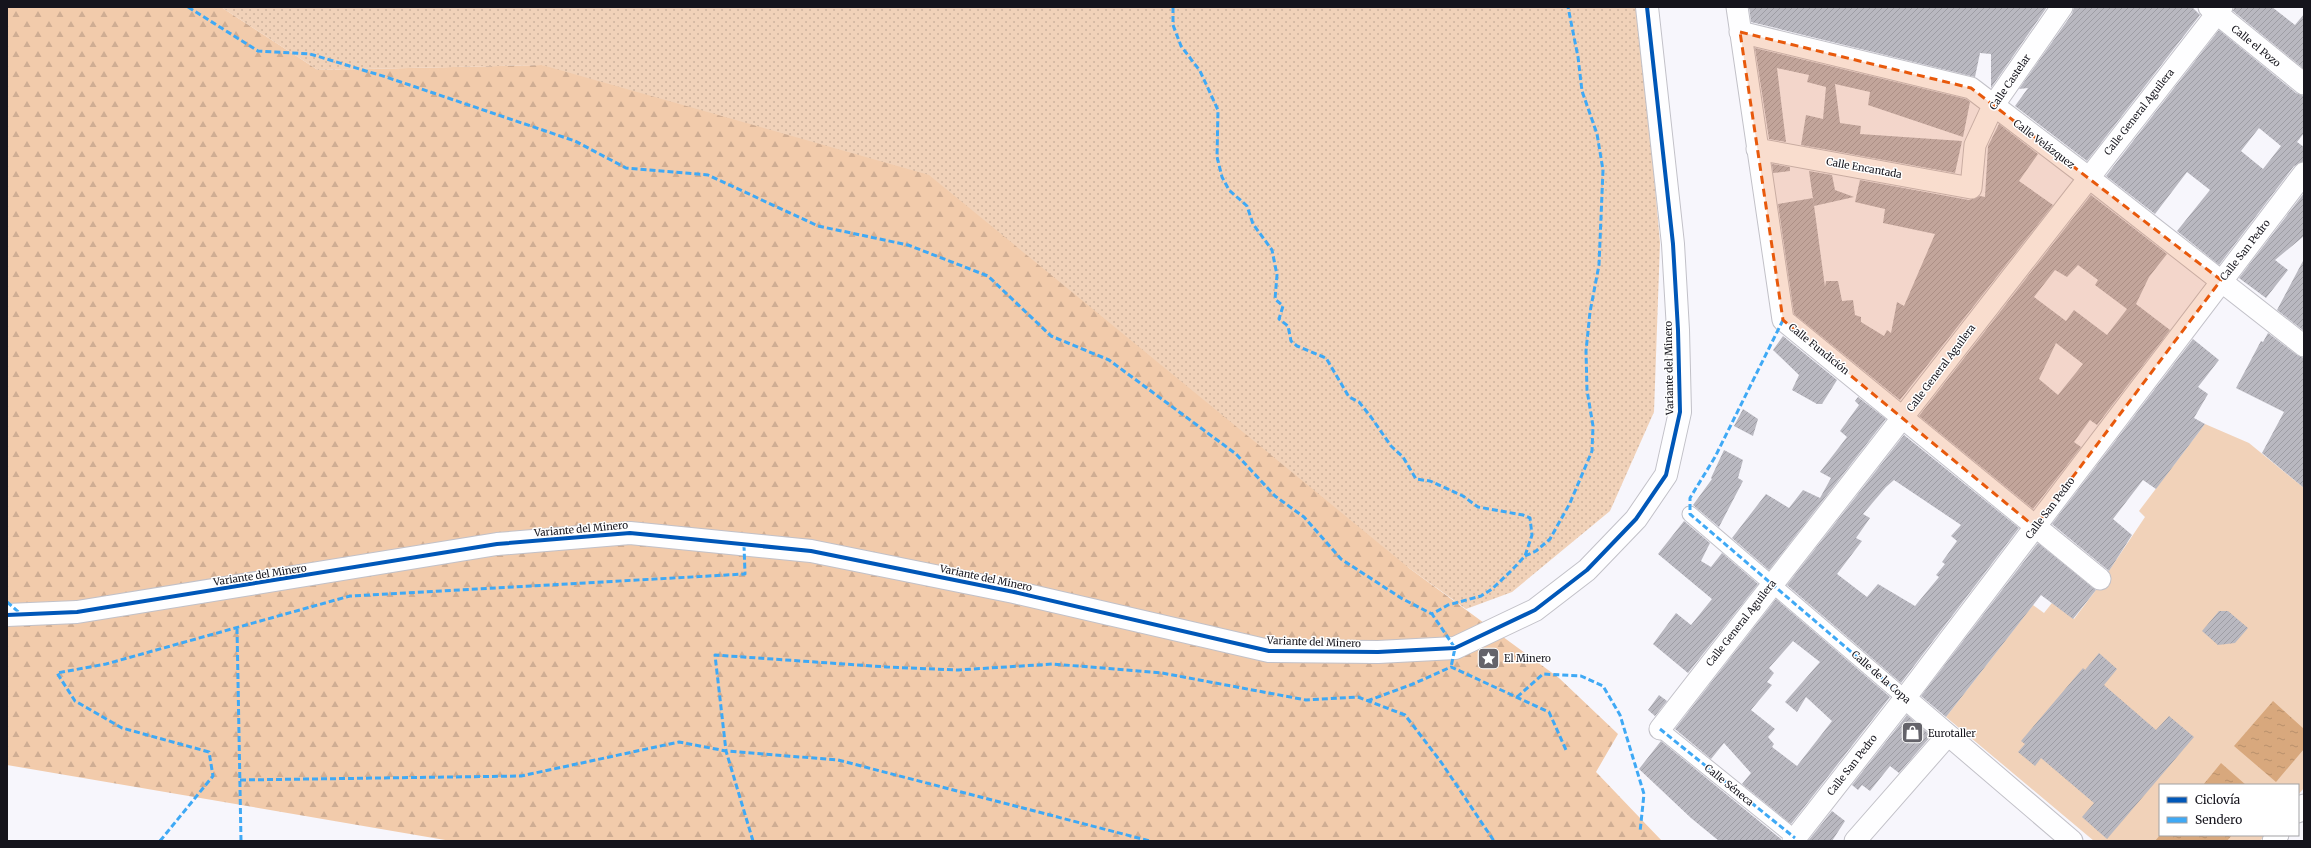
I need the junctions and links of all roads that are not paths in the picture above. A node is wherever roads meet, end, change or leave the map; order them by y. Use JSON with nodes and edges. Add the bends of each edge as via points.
{"nodes":[{"id":1,"x":1648,"y":7,"type":"edge"},
{"id":2,"x":1737,"y":7,"type":"edge"},
{"id":3,"x":2062,"y":7,"type":"edge"},
{"id":4,"x":2216,"y":9,"type":"edge"},
{"id":5,"x":1740,"y":32,"type":"junction"},
{"id":6,"x":2304,"y":84,"type":"edge"},
{"id":7,"x":1993,"y":106,"type":"junction"},
{"id":8,"x":1757,"y":149,"type":"junction"},
{"id":9,"x":2304,"y":173,"type":"edge"},
{"id":10,"x":2088,"y":177,"type":"junction"},
{"id":11,"x":1971,"y":188,"type":"joint"},
{"id":12,"x":2221,"y":280,"type":"junction"},
{"id":13,"x":2304,"y":346,"type":"edge"},
{"id":14,"x":1903,"y":418,"type":"junction"},
{"id":15,"x":1690,"y":514,"type":"dead end"},
{"id":16,"x":2035,"y":527,"type":"junction"},
{"id":17,"x":2100,"y":579,"type":"dead end"},
{"id":18,"x":1772,"y":584,"type":"junction"},
{"id":19,"x":7,"y":615,"type":"edge"},
{"id":20,"x":1905,"y":698,"type":"junction"},
{"id":21,"x":1660,"y":729,"type":"joint"},
{"id":22,"x":1948,"y":735,"type":"junction"},
{"id":23,"x":1796,"y":840,"type":"edge"},
{"id":24,"x":1854,"y":841,"type":"edge"},
{"id":25,"x":2072,"y":841,"type":"edge"}],
"edges":[{"from":1,"to":19,"type":"street","name":"Variante del Minero","via":[[1673,244],[1680,412],[1666,475],[1636,519],[1588,570],[1535,610],[1455,648],[1378,652],[1269,650],[1014,592],[811,551],[630,532],[497,544],[77,612]]},
{"from":2,"to":5,"type":"street","name":"Calle Fundición"},
{"from":3,"to":7,"type":"street","name":"Calle Castelar"},
{"from":4,"to":6,"type":"street","name":"Calle el Pozo"},
{"from":4,"to":10,"type":"street","name":"Calle General Aguilera"},
{"from":5,"to":7,"type":"street","name":"Calle Velázquez","via":[[1971,88]]},
{"from":5,"to":8,"type":"street","name":"Calle Fundición"},
{"from":7,"to":10,"type":"street","name":"Calle Velázquez"},
{"from":7,"to":11,"type":"street","name":"Calle Castelar","via":[[1975,145]]},
{"from":8,"to":11,"type":"street","name":"Calle Encantada"},
{"from":8,"to":14,"type":"street","name":"Calle Fundición","via":[[1783,320]]},
{"from":9,"to":12,"type":"street","name":"Calle San Pedro"},
{"from":10,"to":12,"type":"street","name":"Calle Velázquez"},
{"from":10,"to":14,"type":"street","name":"Calle General Aguilera"},
{"from":12,"to":13,"type":"street","name":"Calle Velázquez"},
{"from":12,"to":16,"type":"street","name":"Calle San Pedro"},
{"from":14,"to":16,"type":"street","name":"Calle Fundición"},
{"from":14,"to":18,"type":"street","name":"Calle General Aguilera"},
{"from":15,"to":18,"type":"street","name":"Calle de la Copa"},
{"from":16,"to":17,"type":"street","name":"Calle Fundición"},
{"from":16,"to":20,"type":"street","name":"Calle San Pedro"},
{"from":18,"to":20,"type":"street","name":"Calle de la Copa"},
{"from":18,"to":21,"type":"street","name":"Calle General Aguilera"},
{"from":20,"to":22,"type":"street","name":"Calle de la Copa"},
{"from":20,"to":23,"type":"street","name":"Calle San Pedro"},
{"from":21,"to":23,"type":"street","name":"Calle Séneca"},
{"from":22,"to":24,"type":"street"},
{"from":22,"to":25,"type":"street","name":"Calle de la Copa"}]}
